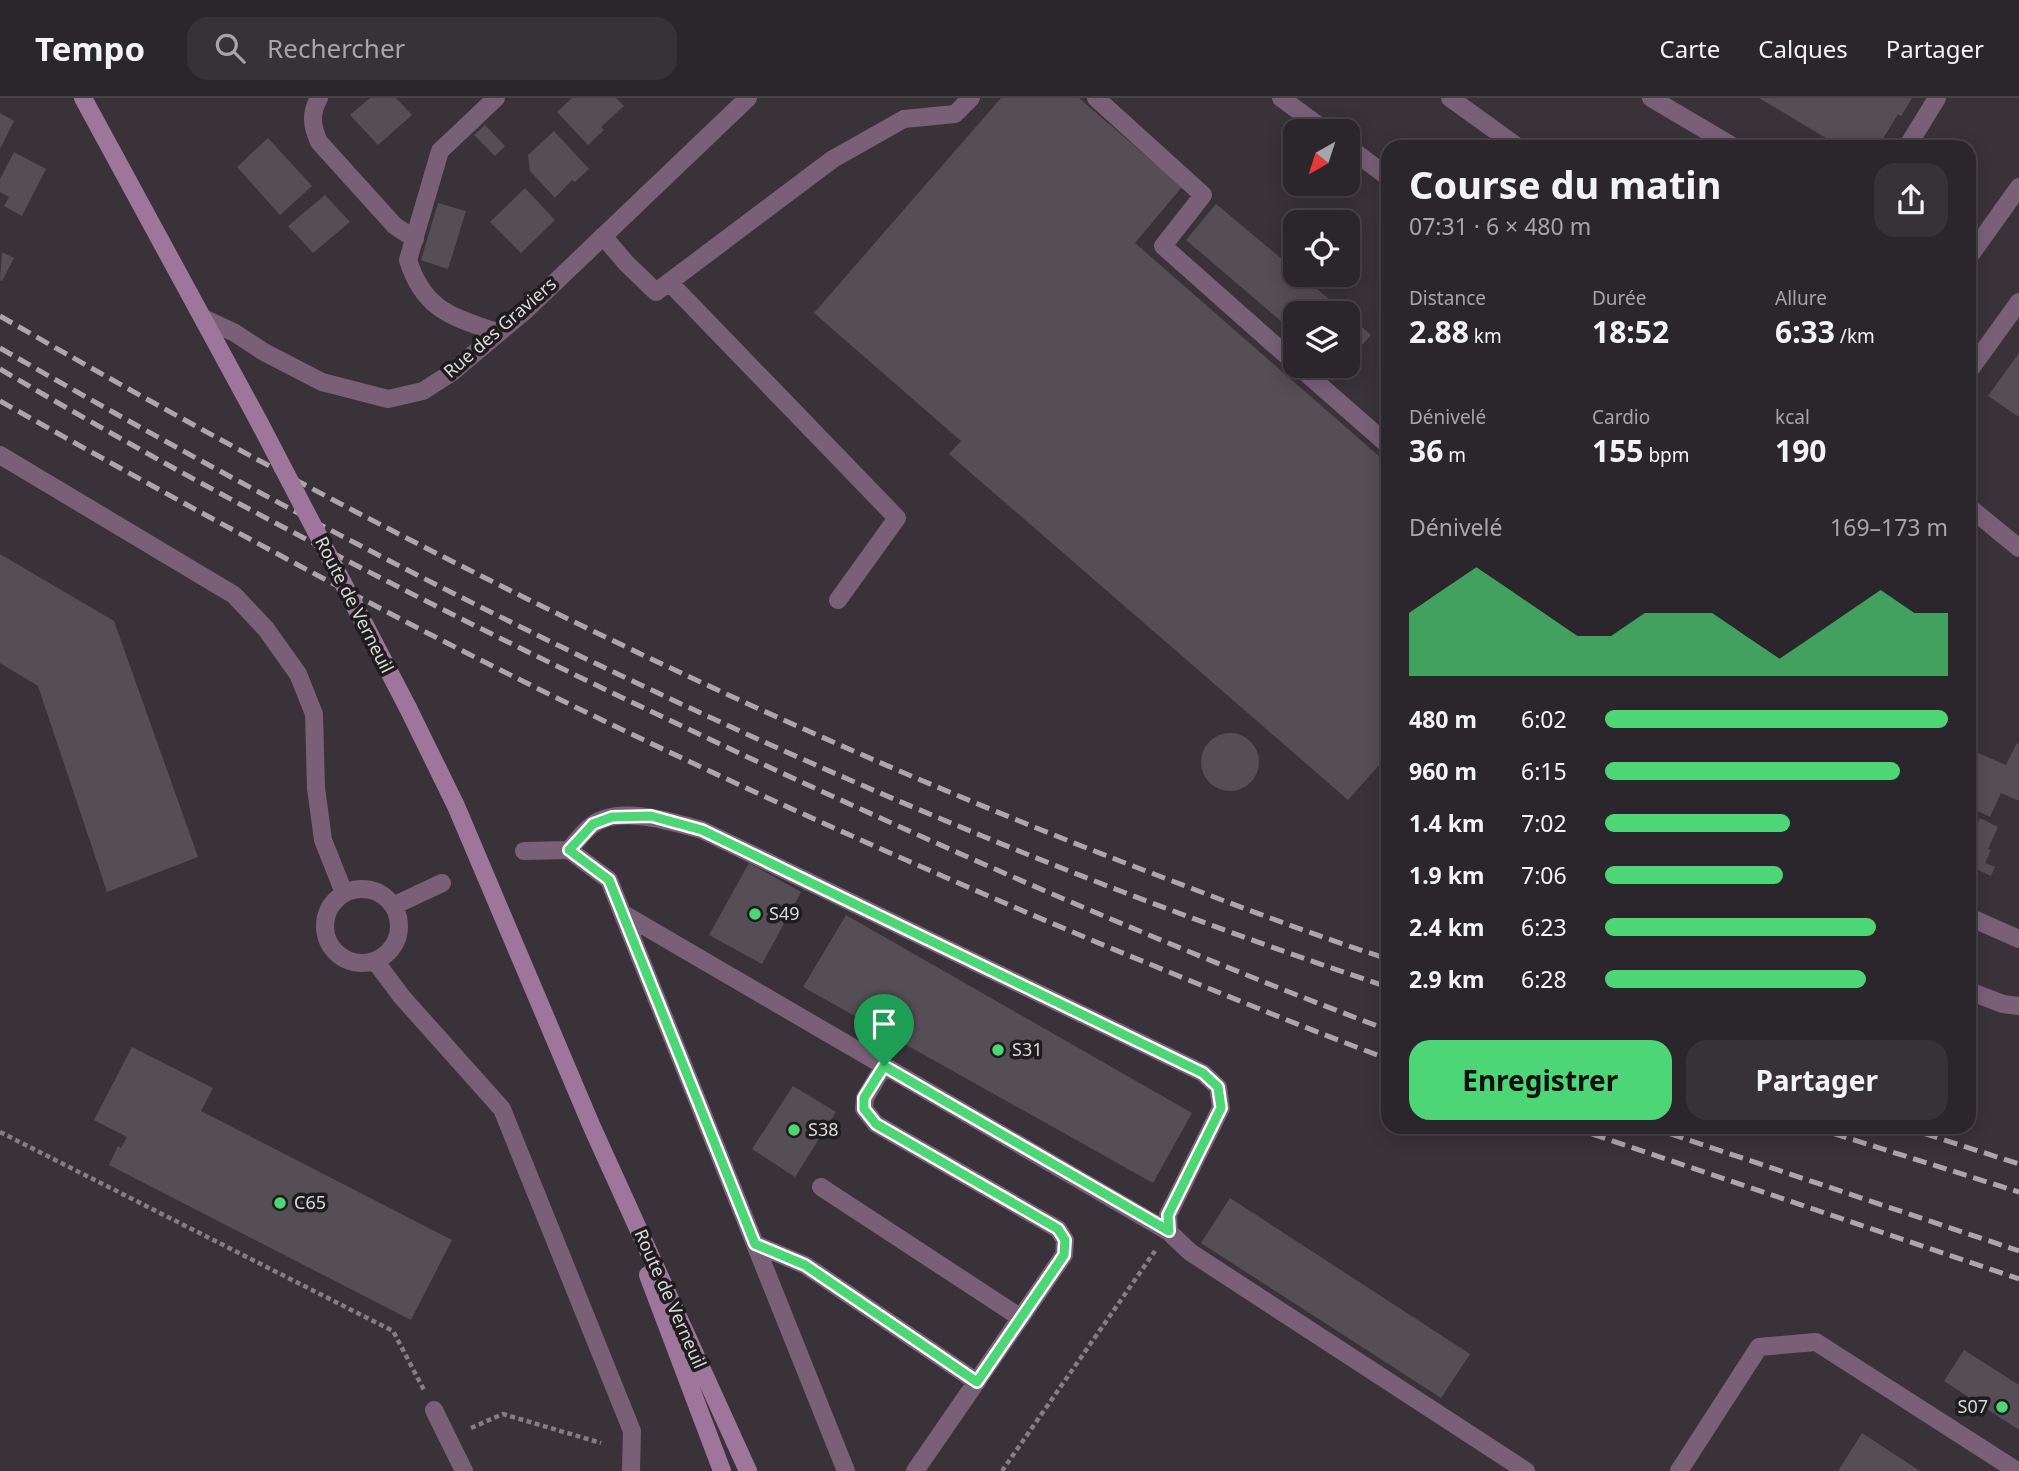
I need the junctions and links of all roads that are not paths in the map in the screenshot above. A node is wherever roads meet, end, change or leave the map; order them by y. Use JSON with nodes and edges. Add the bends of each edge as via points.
{"nodes":[{"id":1,"x":83,"y":98,"type":"edge"},
{"id":2,"x":319,"y":98,"type":"edge"},
{"id":3,"x":496,"y":98,"type":"edge"},
{"id":4,"x":748,"y":98,"type":"edge"},
{"id":5,"x":971,"y":98,"type":"edge"},
{"id":6,"x":1096,"y":98,"type":"edge"},
{"id":7,"x":1281,"y":98,"type":"edge"},
{"id":8,"x":1450,"y":98,"type":"edge"},
{"id":9,"x":1651,"y":98,"type":"edge"},
{"id":10,"x":1937,"y":98,"type":"edge"},
{"id":11,"x":1472,"y":104,"type":"edge"},
{"id":12,"x":1310,"y":119,"type":"edge"},
{"id":13,"x":1511,"y":140,"type":"edge"},
{"id":14,"x":1722,"y":140,"type":"edge"},
{"id":15,"x":1911,"y":140,"type":"edge"},
{"id":16,"x":1360,"y":157,"type":"edge"},
{"id":17,"x":1381,"y":172,"type":"edge"},
{"id":18,"x":2019,"y":187,"type":"edge"},
{"id":19,"x":603,"y":236,"type":"junction"},
{"id":20,"x":415,"y":239,"type":"junction"},
{"id":21,"x":1976,"y":247,"type":"edge"},
{"id":22,"x":670,"y":282,"type":"junction"},
{"id":23,"x":2019,"y":302,"type":"edge"},
{"id":24,"x":203,"y":318,"type":"junction"},
{"id":25,"x":499,"y":333,"type":"junction"},
{"id":26,"x":1283,"y":352,"type":"edge"},
{"id":27,"x":1976,"y":361,"type":"edge"},
{"id":28,"x":1313,"y":378,"type":"edge"},
{"id":29,"x":1381,"y":439,"type":"edge"},
{"id":30,"x":0,"y":455,"type":"edge"},
{"id":31,"x":1976,"y":513,"type":"edge"},
{"id":32,"x":2019,"y":548,"type":"edge"},
{"id":33,"x":838,"y":600,"type":"dead end"},
{"id":34,"x":569,"y":850,"type":"junction"},
{"id":35,"x":524,"y":851,"type":"dead end"},
{"id":36,"x":442,"y":883,"type":"dead end"},
{"id":37,"x":344,"y":894,"type":"junction"},
{"id":38,"x":393,"y":906,"type":"junction"},
{"id":39,"x":622,"y":913,"type":"junction"},
{"id":40,"x":1976,"y":920,"type":"edge"},
{"id":41,"x":2019,"y":939,"type":"edge"},
{"id":42,"x":375,"y":961,"type":"junction"},
{"id":43,"x":1976,"y":994,"type":"edge"},
{"id":44,"x":2019,"y":1006,"type":"edge"},
{"id":45,"x":884,"y":1066,"type":"junction"},
{"id":46,"x":592,"y":1127,"type":"junction"},
{"id":47,"x":821,"y":1187,"type":"dead end"},
{"id":48,"x":1169,"y":1231,"type":"junction"},
{"id":49,"x":755,"y":1244,"type":"junction"},
{"id":50,"x":1021,"y":1318,"type":"junction"},
{"id":51,"x":977,"y":1382,"type":"junction"},
{"id":52,"x":434,"y":1410,"type":"road end"},
{"id":53,"x":464,"y":1471,"type":"edge"},
{"id":54,"x":631,"y":1471,"type":"edge"},
{"id":55,"x":722,"y":1471,"type":"edge"},
{"id":56,"x":748,"y":1471,"type":"edge"},
{"id":57,"x":846,"y":1471,"type":"edge"},
{"id":58,"x":915,"y":1471,"type":"edge"},
{"id":59,"x":1526,"y":1471,"type":"edge"},
{"id":60,"x":1678,"y":1471,"type":"edge"},
{"id":61,"x":2017,"y":1471,"type":"edge"}],
"edges":[{"from":1,"to":24,"type":"main road","name":"Route de Verneuil"},
{"from":2,"to":20,"type":"street","via":[[313,107],[312,125],[319,142],[395,226]]},
{"from":3,"to":20,"type":"street","via":[[440,151]]},
{"from":4,"to":19,"type":"street","name":"Rue des Graviers"},
{"from":5,"to":22,"type":"street","via":[[955,114],[904,119],[833,159]]},
{"from":6,"to":26,"type":"street","via":[[1203,195],[1163,246]]},
{"from":7,"to":12,"type":"street"},
{"from":8,"to":11,"type":"street"},
{"from":9,"to":14,"type":"street"},
{"from":10,"to":15,"type":"street"},
{"from":11,"to":13,"type":"street"},
{"from":16,"to":17,"type":"street"},
{"from":18,"to":21,"type":"street"},
{"from":19,"to":22,"type":"street","via":[[656,292]]},
{"from":19,"to":25,"type":"street","name":"Rue des Graviers"},
{"from":20,"to":25,"type":"street","via":[[408,260],[423,292],[438,309]]},
{"from":22,"to":33,"type":"street","via":[[897,518]]},
{"from":23,"to":27,"type":"street"},
{"from":24,"to":25,"type":"street","name":"Rue des Graviers","via":[[322,382],[388,399],[423,391]]},
{"from":24,"to":46,"type":"main road","name":"Route de Verneuil","bridge":true,"via":[[456,806]]},
{"from":28,"to":29,"type":"street"},
{"from":30,"to":37,"type":"street","via":[[234,595],[266,629],[298,674],[314,714],[323,840]]},
{"from":31,"to":32,"type":"street"},
{"from":34,"to":35,"type":"street"},
{"from":34,"to":39,"type":"street","via":[[609,880]]},
{"from":34,"to":48,"type":"street","via":[[593,824],[612,817],[651,816],[702,830],[1203,1073],[1218,1087],[1221,1108],[1168,1215]]},
{"from":36,"to":38,"type":"street"},
{"from":37,"to":38,"type":"street","via":[[377,891]]},
{"from":37,"to":42,"type":"street","via":[[334,901],[325,924],[332,947],[351,961]]},
{"from":38,"to":42,"type":"street","via":[[398,938],[385,956]]},
{"from":39,"to":45,"type":"street"},
{"from":39,"to":49,"type":"street"},
{"from":40,"to":41,"type":"street"},
{"from":42,"to":54,"type":"street","via":[[502,1109],[632,1431]]},
{"from":43,"to":44,"type":"street"},
{"from":45,"to":48,"type":"street"},
{"from":45,"to":50,"type":"street","via":[[864,1098],[864,1109],[876,1124],[1058,1229],[1065,1240],[1064,1255]]},
{"from":46,"to":55,"type":"main road","name":"Route de Verneuil"},
{"from":46,"to":56,"type":"main road","name":"Route de Verneuil"},
{"from":47,"to":50,"type":"street"},
{"from":48,"to":59,"type":"street","via":[[1190,1252]]},
{"from":49,"to":51,"type":"street","via":[[805,1265]]},
{"from":49,"to":57,"type":"street"},
{"from":50,"to":51,"type":"street"},
{"from":51,"to":58,"type":"street"},
{"from":52,"to":53,"type":"street"},
{"from":60,"to":61,"type":"street","via":[[1759,1347],[1816,1342]]}]}
